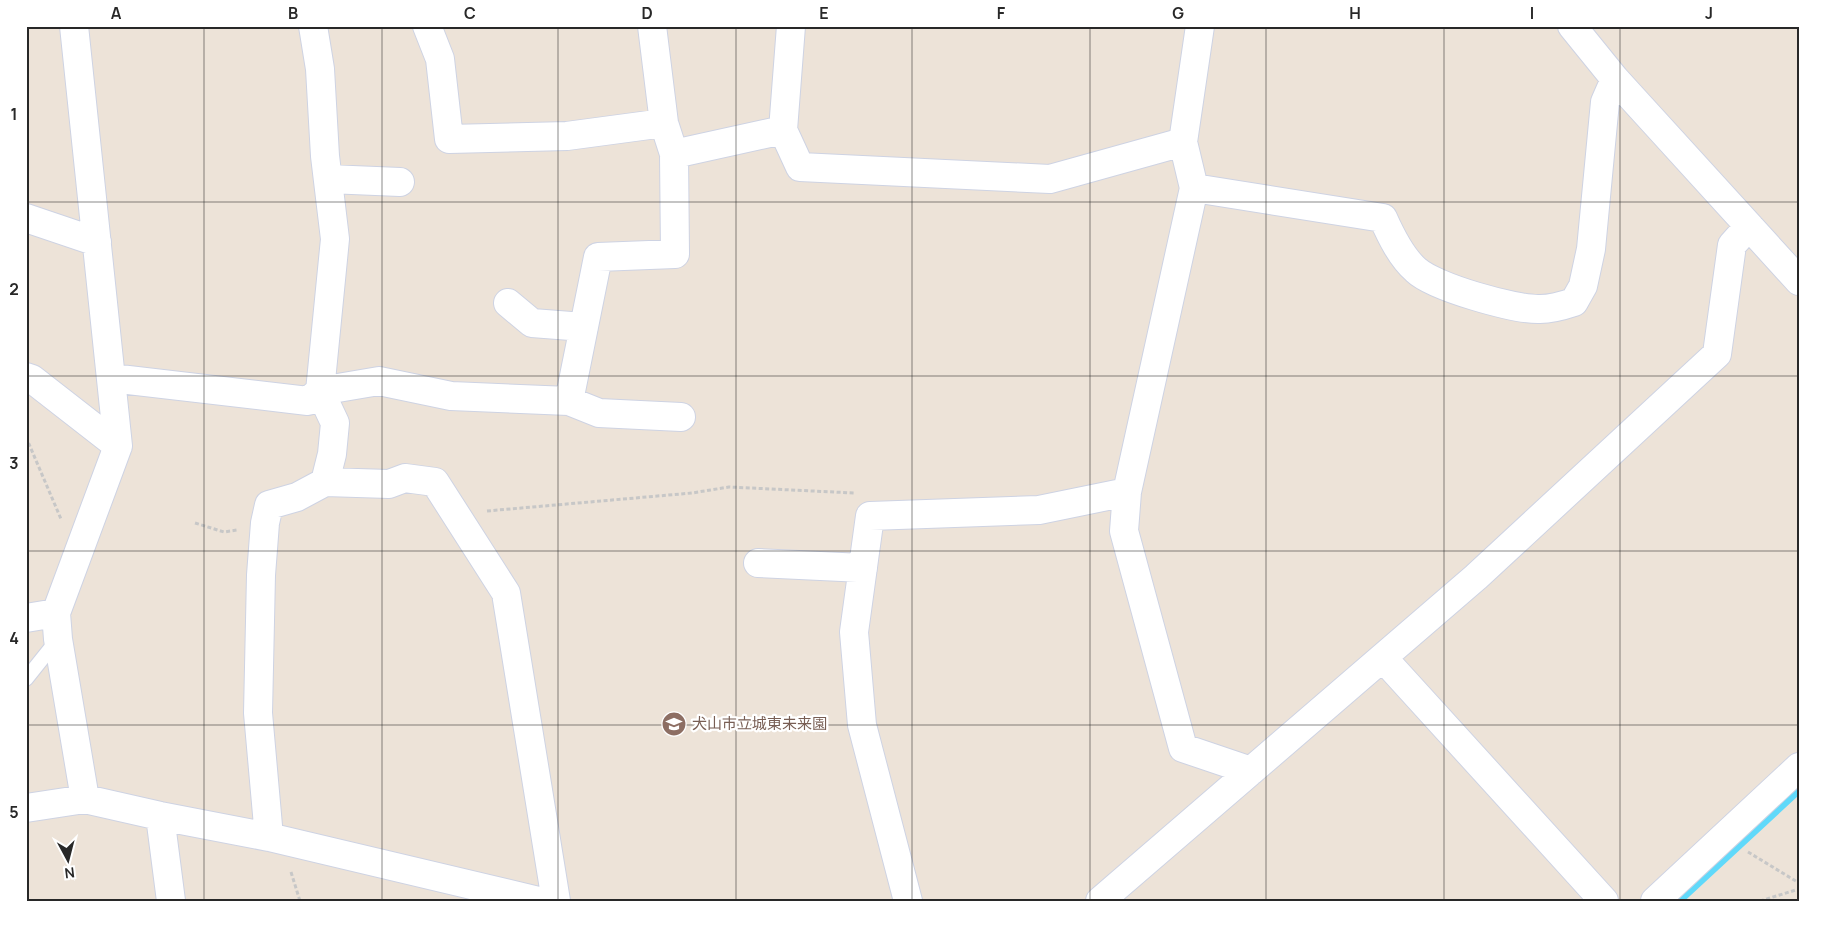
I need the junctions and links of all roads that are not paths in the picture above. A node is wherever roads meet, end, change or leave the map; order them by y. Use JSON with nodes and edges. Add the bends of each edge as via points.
{"nodes":[{"id":1,"x":74,"y":26,"type":"edge"},
{"id":2,"x":313,"y":26,"type":"edge"},
{"id":3,"x":427,"y":26,"type":"edge"},
{"id":4,"x":652,"y":26,"type":"edge"},
{"id":5,"x":791,"y":26,"type":"edge"},
{"id":6,"x":1200,"y":26,"type":"edge"},
{"id":7,"x":1572,"y":26,"type":"edge"},
{"id":8,"x":1615,"y":79,"type":"junction"},
{"id":9,"x":664,"y":123,"type":"junction"},
{"id":10,"x":783,"y":130,"type":"junction"},
{"id":11,"x":1183,"y":142,"type":"junction"},
{"id":12,"x":674,"y":154,"type":"junction"},
{"id":13,"x":328,"y":179,"type":"junction"},
{"id":14,"x":400,"y":182,"type":"dead end"},
{"id":15,"x":1194,"y":188,"type":"junction"},
{"id":16,"x":26,"y":218,"type":"edge"},
{"id":17,"x":1749,"y":226,"type":"junction"},
{"id":18,"x":97,"y":242,"type":"junction"},
{"id":19,"x":1799,"y":281,"type":"edge"},
{"id":20,"x":508,"y":303,"type":"dead end"},
{"id":21,"x":584,"y":327,"type":"junction"},
{"id":22,"x":26,"y":377,"type":"edge"},
{"id":23,"x":111,"y":378,"type":"junction"},
{"id":24,"x":320,"y":391,"type":"junction"},
{"id":25,"x":569,"y":401,"type":"junction"},
{"id":26,"x":681,"y":417,"type":"dead end"},
{"id":27,"x":118,"y":446,"type":"junction"},
{"id":28,"x":325,"y":482,"type":"junction"},
{"id":29,"x":1127,"y":492,"type":"junction"},
{"id":30,"x":758,"y":563,"type":"dead end"},
{"id":31,"x":863,"y":568,"type":"junction"},
{"id":32,"x":26,"y":618,"type":"edge"},
{"id":33,"x":57,"y":626,"type":"junction"},
{"id":34,"x":1383,"y":658,"type":"junction"},
{"id":35,"x":26,"y":679,"type":"edge"},
{"id":36,"x":1799,"y":767,"type":"edge"},
{"id":37,"x":1251,"y":771,"type":"junction"},
{"id":38,"x":86,"y":799,"type":"junction"},
{"id":39,"x":26,"y":808,"type":"edge"},
{"id":40,"x":160,"y":816,"type":"junction"},
{"id":41,"x":269,"y":837,"type":"junction"},
{"id":42,"x":171,"y":901,"type":"edge"},
{"id":43,"x":539,"y":901,"type":"edge"},
{"id":44,"x":556,"y":901,"type":"edge"},
{"id":45,"x":908,"y":901,"type":"edge"},
{"id":46,"x":1100,"y":901,"type":"edge"},
{"id":47,"x":1604,"y":901,"type":"edge"},
{"id":48,"x":1655,"y":901,"type":"edge"}],
"edges":[{"from":1,"to":18,"type":"street"},
{"from":2,"to":13,"type":"street","via":[[320,69]]},
{"from":3,"to":9,"type":"street","via":[[440,59],[449,139],[567,136]]},
{"from":4,"to":9,"type":"street"},
{"from":5,"to":10,"type":"street"},
{"from":6,"to":11,"type":"street"},
{"from":7,"to":8,"type":"street"},
{"from":8,"to":15,"type":"street","via":[[1605,102],[1591,249],[1583,286],[1574,302],[1557,308],[1538,309],[1442,286],[1416,271],[1395,244],[1383,218]]},
{"from":8,"to":17,"type":"street"},
{"from":9,"to":12,"type":"street"},
{"from":10,"to":11,"type":"street","via":[[800,167],[1050,179]]},
{"from":10,"to":12,"type":"street"},
{"from":11,"to":15,"type":"street"},
{"from":12,"to":21,"type":"street","via":[[675,254],[598,257]]},
{"from":13,"to":14,"type":"street"},
{"from":13,"to":24,"type":"street","via":[[335,239]]},
{"from":15,"to":29,"type":"street"},
{"from":16,"to":18,"type":"street"},
{"from":17,"to":19,"type":"street"},
{"from":17,"to":34,"type":"street","via":[[1732,245],[1717,354],[1476,577]]},
{"from":18,"to":23,"type":"street"},
{"from":20,"to":21,"type":"street","via":[[532,324]]},
{"from":21,"to":25,"type":"street"},
{"from":22,"to":27,"type":"street"},
{"from":23,"to":24,"type":"street","via":[[308,400]]},
{"from":23,"to":27,"type":"street"},
{"from":24,"to":25,"type":"street","via":[[379,381],[451,396]]},
{"from":24,"to":28,"type":"street","via":[[334,423],[332,454]]},
{"from":25,"to":26,"type":"street","via":[[599,413]]},
{"from":27,"to":33,"type":"street","via":[[76,560]]},
{"from":28,"to":41,"type":"street","via":[[297,497],[269,505],[265,526],[258,714]]},
{"from":28,"to":44,"type":"street","via":[[389,484],[405,478],[435,482],[506,593]]},
{"from":29,"to":31,"type":"street","via":[[1038,510],[870,516]]},
{"from":29,"to":37,"type":"street","via":[[1124,531],[1183,748]]},
{"from":30,"to":31,"type":"street"},
{"from":31,"to":45,"type":"street","via":[[854,632],[862,725]]},
{"from":32,"to":33,"type":"street"},
{"from":33,"to":35,"type":"lane"},
{"from":33,"to":38,"type":"street"},
{"from":34,"to":37,"type":"street"},
{"from":34,"to":47,"type":"street"},
{"from":36,"to":48,"type":"street"},
{"from":37,"to":46,"type":"street"},
{"from":38,"to":39,"type":"street"},
{"from":38,"to":40,"type":"street"},
{"from":40,"to":41,"type":"street"},
{"from":40,"to":42,"type":"street"},
{"from":41,"to":43,"type":"street"}]}
